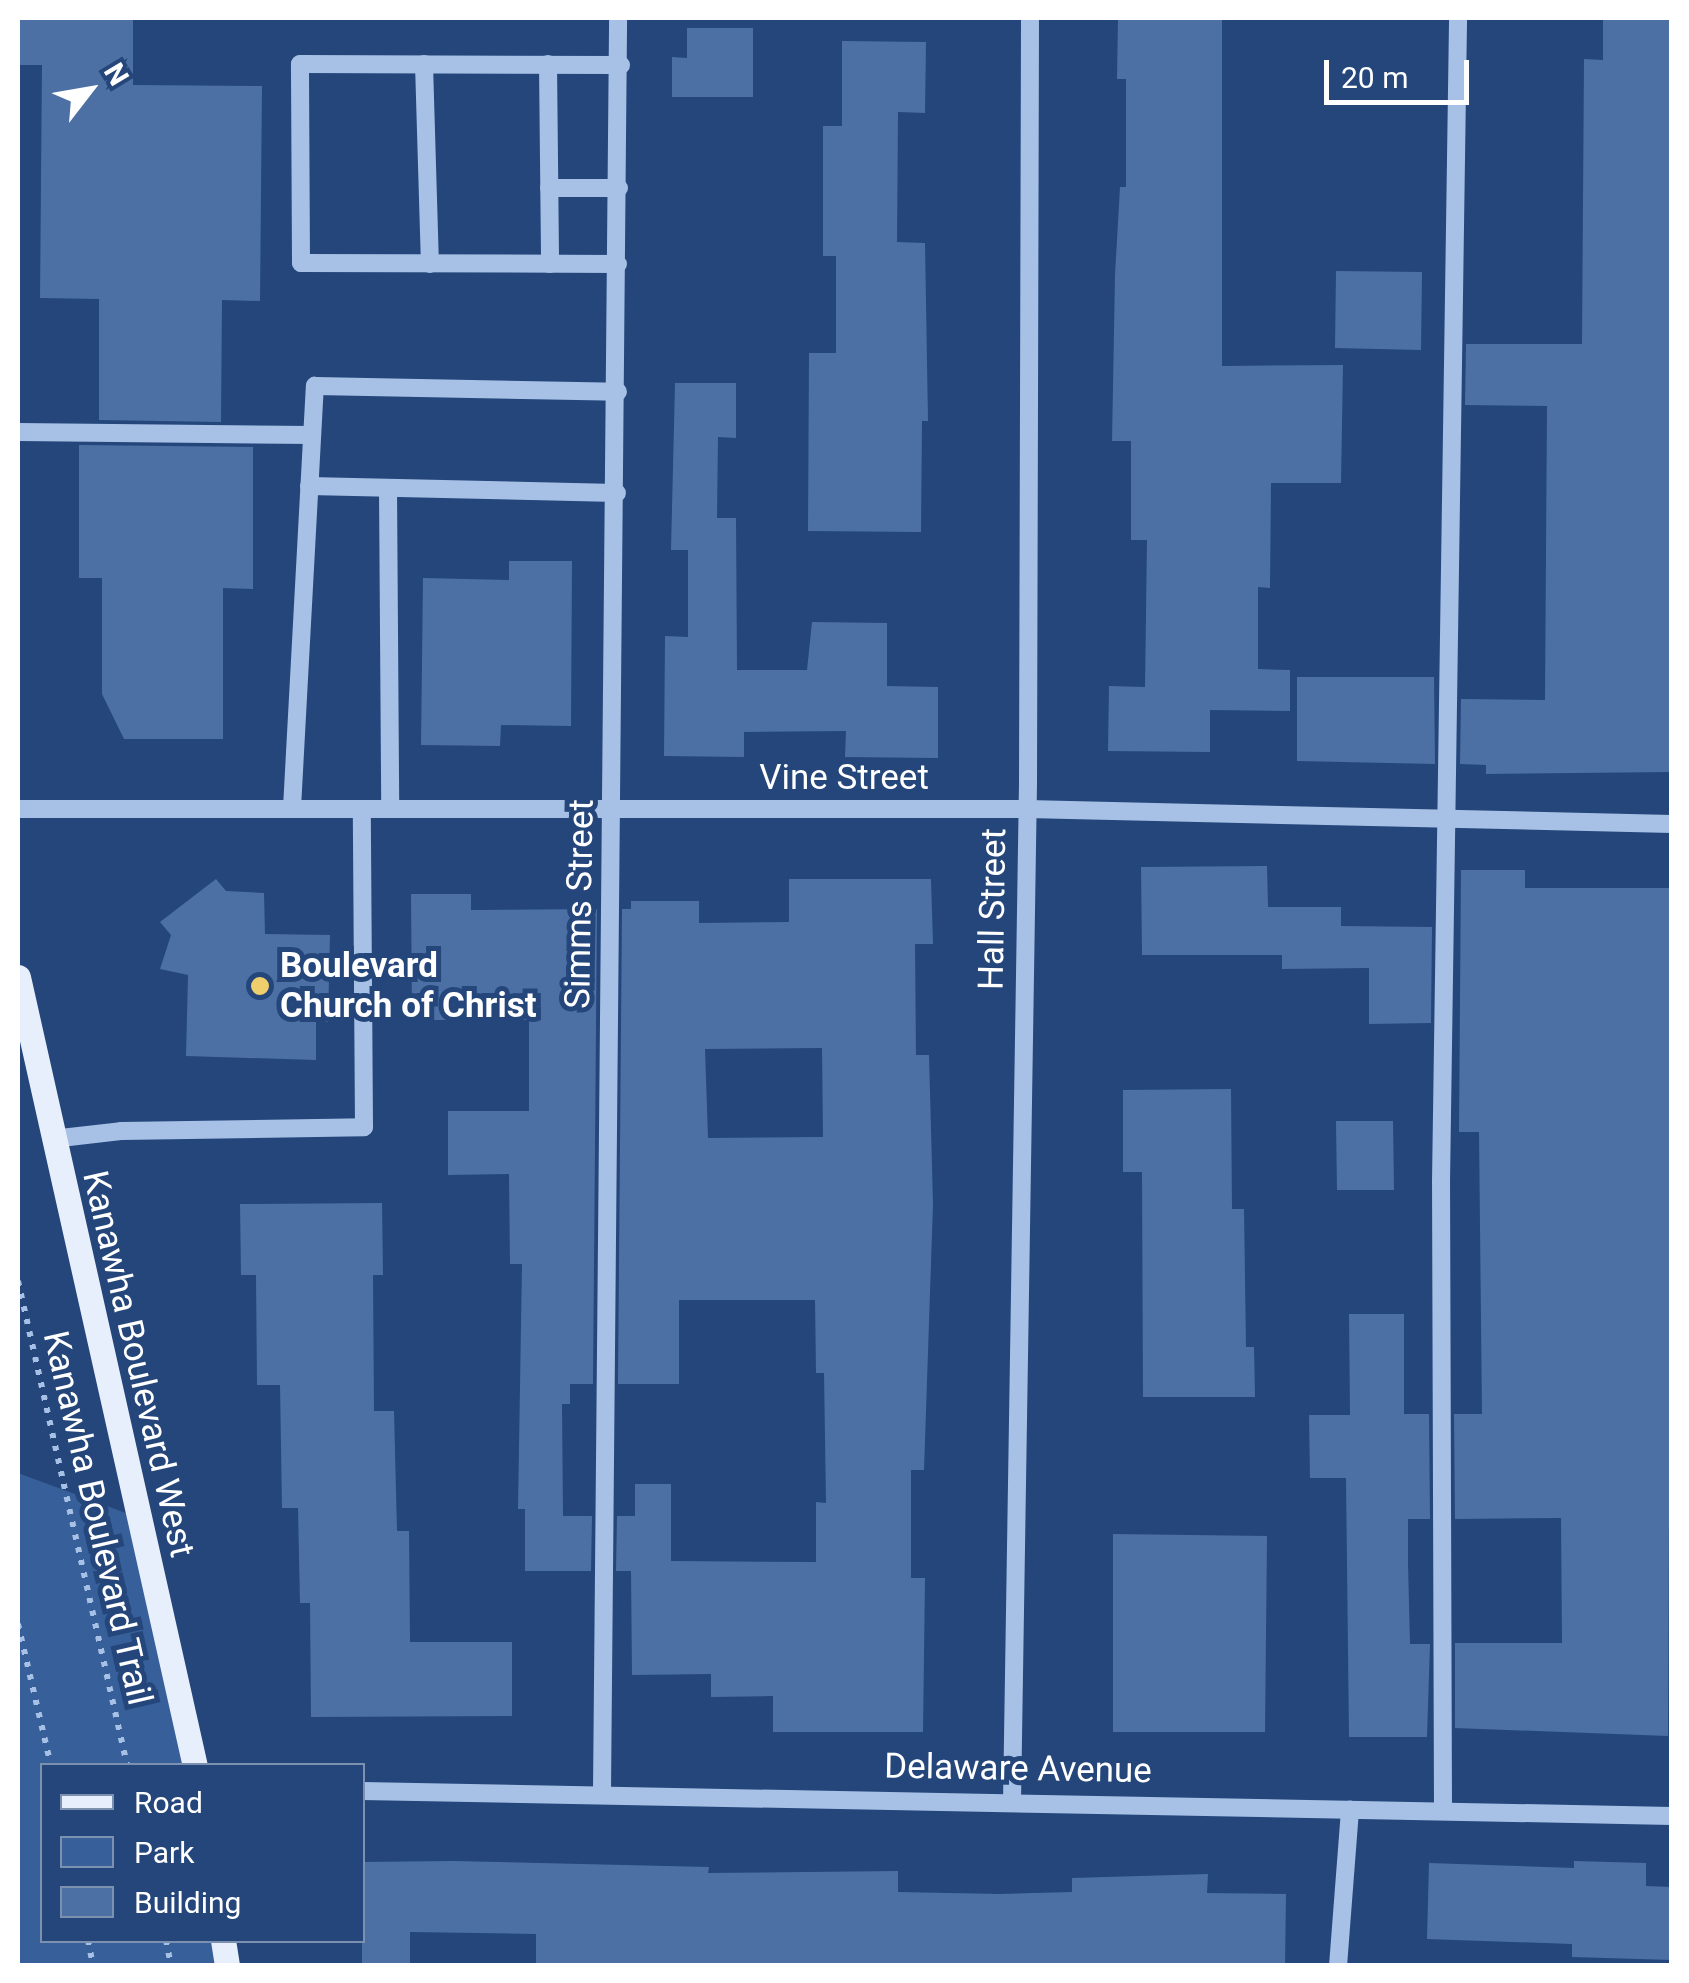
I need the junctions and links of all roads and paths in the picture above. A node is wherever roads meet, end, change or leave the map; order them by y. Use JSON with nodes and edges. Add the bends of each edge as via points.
{"nodes":[{"id":1,"x":618,"y":18,"type":"edge"},
{"id":2,"x":1030,"y":18,"type":"edge"},
{"id":3,"x":1458,"y":18,"type":"edge"},
{"id":4,"x":424,"y":64,"type":"junction"},
{"id":5,"x":548,"y":64,"type":"junction"},
{"id":6,"x":620,"y":64,"type":"junction"},
{"id":7,"x":549,"y":188,"type":"junction"},
{"id":8,"x":619,"y":188,"type":"junction"},
{"id":9,"x":430,"y":264,"type":"junction"},
{"id":10,"x":550,"y":264,"type":"junction"},
{"id":11,"x":618,"y":264,"type":"junction"},
{"id":12,"x":618,"y":392,"type":"junction"},
{"id":13,"x":18,"y":432,"type":"edge"},
{"id":14,"x":312,"y":435,"type":"junction"},
{"id":15,"x":310,"y":486,"type":"junction"},
{"id":16,"x":388,"y":488,"type":"junction"},
{"id":17,"x":617,"y":493,"type":"junction"},
{"id":18,"x":292,"y":808,"type":"junction"},
{"id":19,"x":362,"y":808,"type":"junction"},
{"id":20,"x":390,"y":808,"type":"junction"},
{"id":21,"x":18,"y":809,"type":"edge"},
{"id":22,"x":1027,"y":810,"type":"junction"},
{"id":23,"x":614,"y":812,"type":"junction"},
{"id":24,"x":1450,"y":819,"type":"junction"},
{"id":25,"x":1672,"y":824,"type":"edge"},
{"id":26,"x":18,"y":976,"type":"edge"},
{"id":27,"x":52,"y":1139,"type":"junction"},
{"id":28,"x":18,"y":1281,"type":"edge"},
{"id":29,"x":18,"y":1624,"type":"edge"},
{"id":30,"x":50,"y":1763,"type":"edge"},
{"id":31,"x":126,"y":1763,"type":"edge"},
{"id":32,"x":194,"y":1763,"type":"edge"},
{"id":33,"x":365,"y":1791,"type":"edge"},
{"id":34,"x":602,"y":1791,"type":"junction"},
{"id":35,"x":1012,"y":1802,"type":"junction"},
{"id":36,"x":1350,"y":1809,"type":"junction"},
{"id":37,"x":1443,"y":1811,"type":"junction"},
{"id":38,"x":1672,"y":1816,"type":"edge"},
{"id":39,"x":1338,"y":1966,"type":"edge"}],
"edges":[{"from":1,"to":6,"type":"street","name":"Simms Street"},
{"from":2,"to":22,"type":"street","name":"Hall Street"},
{"from":3,"to":24,"type":"street"},
{"from":4,"to":5,"type":"street"},
{"from":4,"to":9,"type":"street"},
{"from":4,"to":9,"type":"street","via":[[300,64],[301,264]]},
{"from":5,"to":6,"type":"street"},
{"from":5,"to":7,"type":"street"},
{"from":6,"to":8,"type":"street","name":"Simms Street"},
{"from":7,"to":8,"type":"street"},
{"from":7,"to":10,"type":"street"},
{"from":8,"to":11,"type":"street","name":"Simms Street"},
{"from":9,"to":10,"type":"street"},
{"from":10,"to":11,"type":"street"},
{"from":11,"to":12,"type":"street","name":"Simms Street"},
{"from":12,"to":14,"type":"street","via":[[314,386]]},
{"from":12,"to":17,"type":"street","name":"Simms Street"},
{"from":13,"to":14,"type":"street"},
{"from":14,"to":15,"type":"street"},
{"from":15,"to":16,"type":"street"},
{"from":15,"to":18,"type":"street"},
{"from":16,"to":17,"type":"street"},
{"from":16,"to":20,"type":"street"},
{"from":17,"to":23,"type":"street","name":"Simms Street"},
{"from":18,"to":19,"type":"street","name":"Vine Street"},
{"from":18,"to":21,"type":"street","name":"Vine Street"},
{"from":19,"to":20,"type":"street","name":"Vine Street"},
{"from":19,"to":27,"type":"street","via":[[364,1127],[121,1131]]},
{"from":20,"to":23,"type":"street","name":"Vine Street"},
{"from":22,"to":23,"type":"street","name":"Vine Street"},
{"from":22,"to":24,"type":"street","name":"Vine Street"},
{"from":22,"to":35,"type":"street","name":"Hall Street"},
{"from":23,"to":34,"type":"street","name":"Simms Street"},
{"from":24,"to":25,"type":"street","name":"Vine Street"},
{"from":24,"to":37,"type":"street","via":[[1441,1182]]},
{"from":26,"to":27,"type":"main road","name":"Kanawha Boulevard West"},
{"from":27,"to":32,"type":"main road","name":"Kanawha Boulevard West"},
{"from":28,"to":31,"type":"path","name":"Kanawha Boulevard Trail"},
{"from":29,"to":30,"type":"path"},
{"from":33,"to":34,"type":"street","name":"Delaware Avenue"},
{"from":34,"to":35,"type":"street","name":"Delaware Avenue"},
{"from":35,"to":36,"type":"street","name":"Delaware Avenue"},
{"from":36,"to":37,"type":"street","name":"Delaware Avenue"},
{"from":36,"to":39,"type":"street"},
{"from":37,"to":38,"type":"street","name":"Delaware Avenue"}]}
